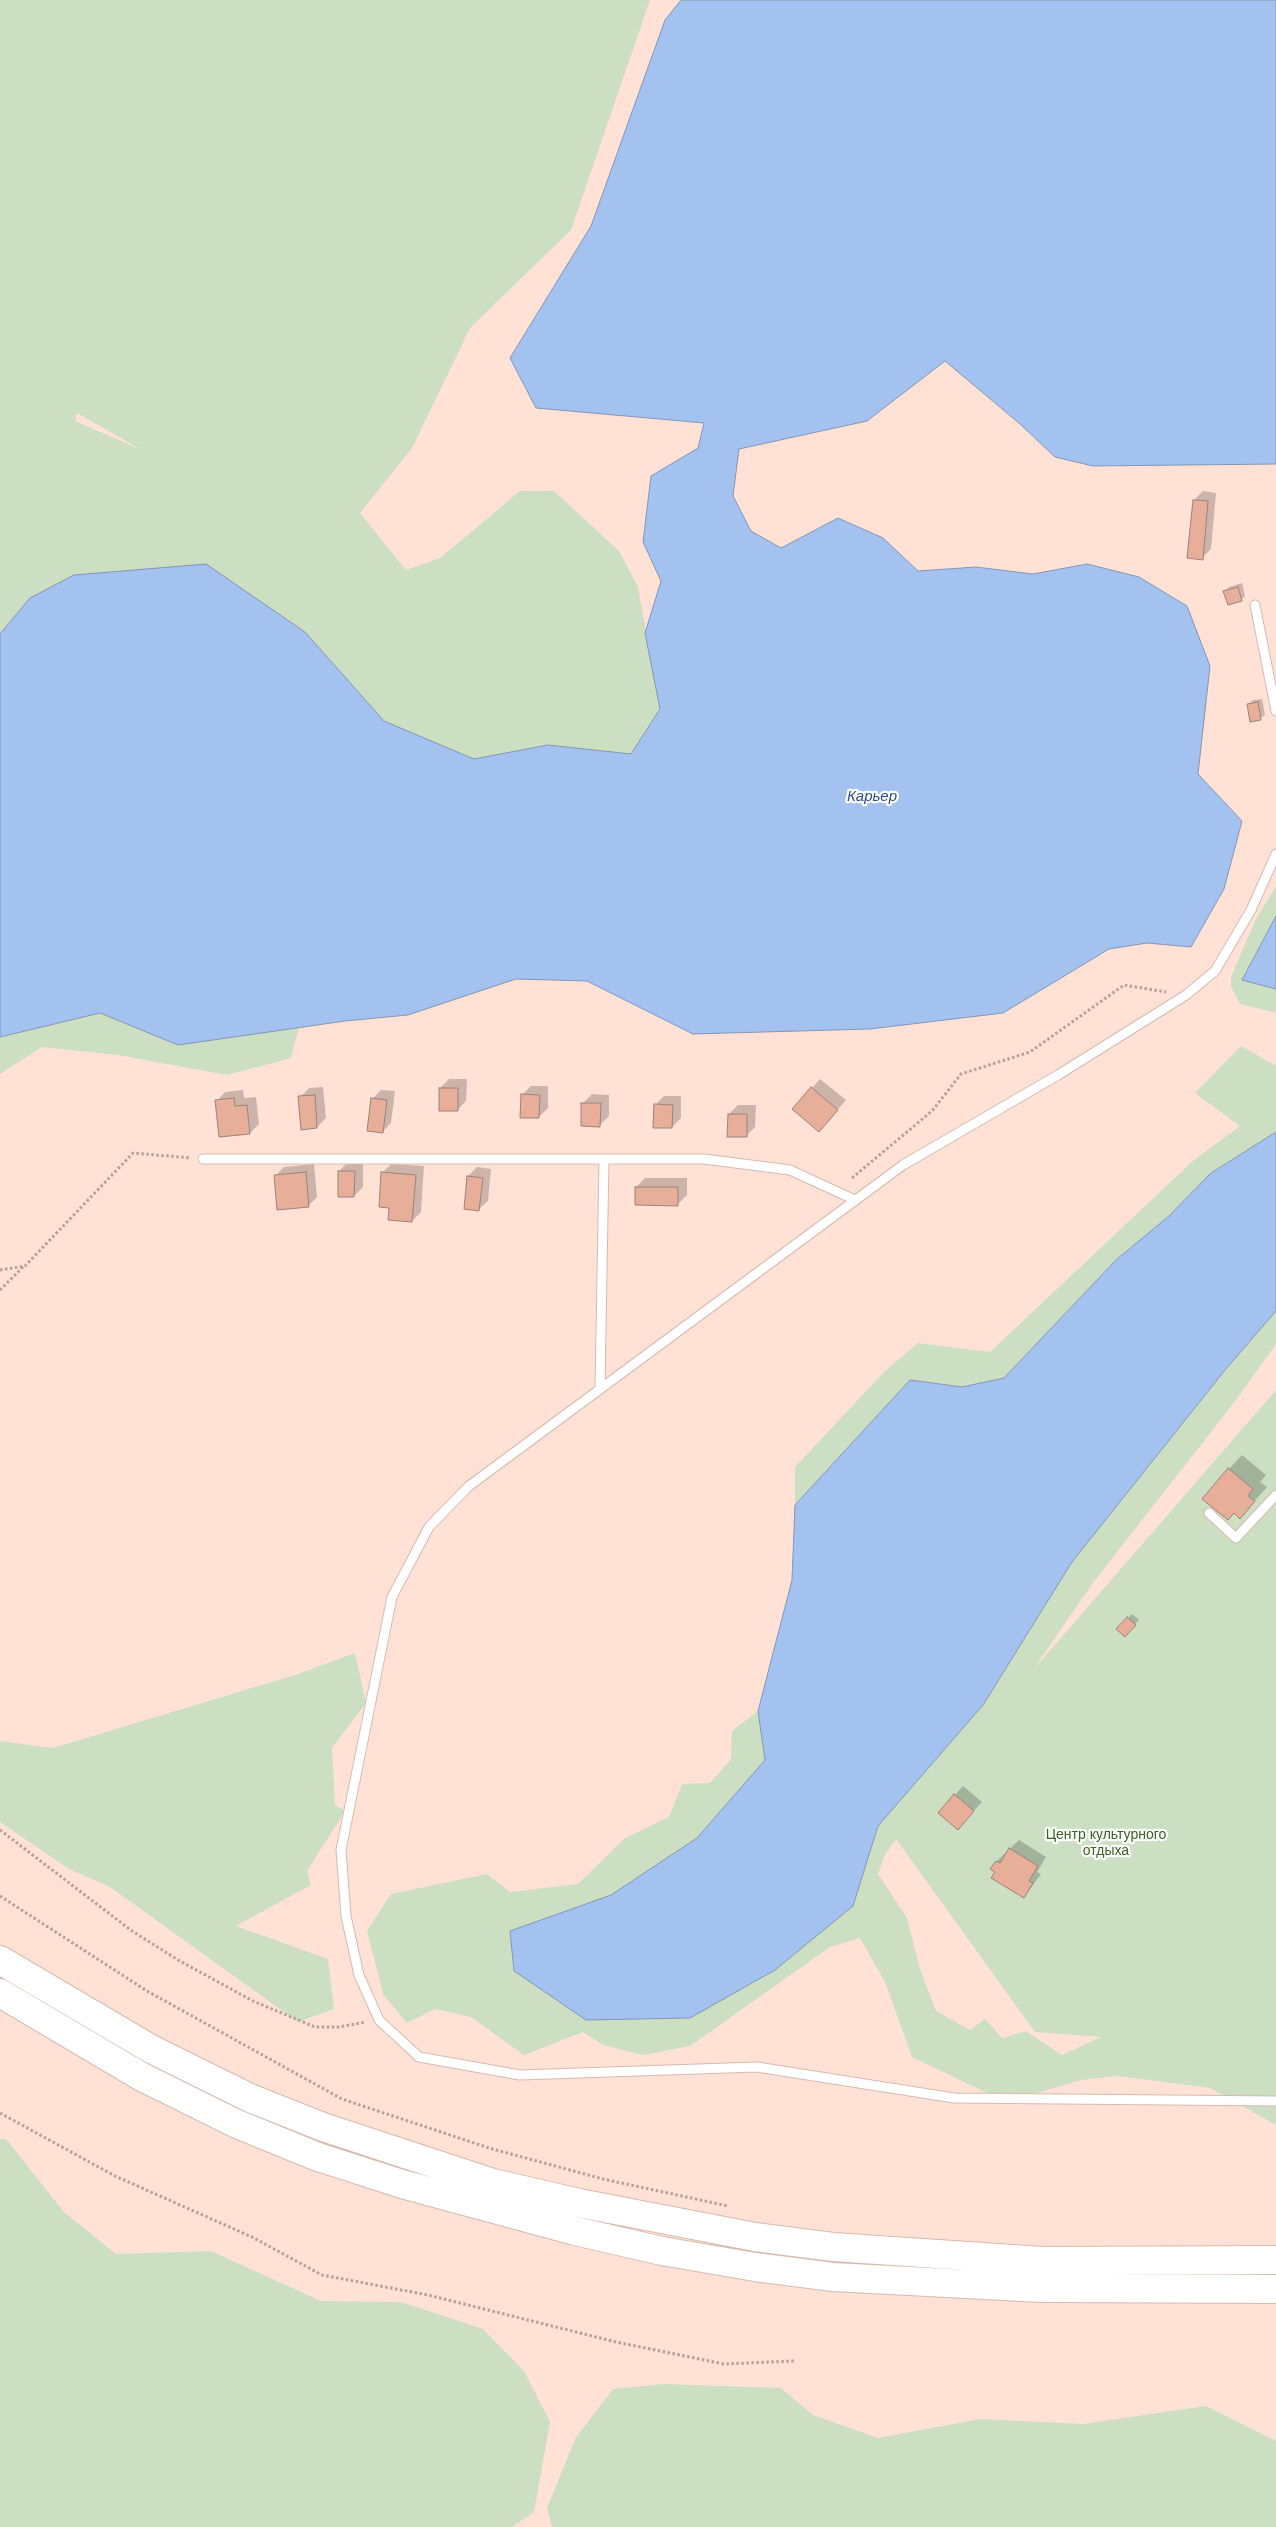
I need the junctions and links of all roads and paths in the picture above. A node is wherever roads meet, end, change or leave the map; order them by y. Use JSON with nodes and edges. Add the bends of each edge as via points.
{"nodes":[{"id":1,"x":1255,"y":605,"type":"dead end"},
{"id":2,"x":1276,"y":711,"type":"edge"},
{"id":3,"x":1276,"y":854,"type":"edge"},
{"id":4,"x":1186,"y":995,"type":"junction"},
{"id":5,"x":203,"y":1159,"type":"joint"},
{"id":6,"x":604,"y":1159,"type":"junction"},
{"id":7,"x":852,"y":1178,"type":"dead end"},
{"id":8,"x":856,"y":1200,"type":"junction"},
{"id":9,"x":25,"y":1266,"type":"junction"},
{"id":10,"x":0,"y":1270,"type":"edge"},
{"id":11,"x":0,"y":1290,"type":"edge"},
{"id":12,"x":600,"y":1389,"type":"junction"},
{"id":13,"x":1276,"y":1495,"type":"edge"},
{"id":14,"x":1209,"y":1513,"type":"dead end"},
{"id":15,"x":0,"y":1830,"type":"edge"},
{"id":16,"x":0,"y":1896,"type":"edge"},
{"id":17,"x":0,"y":1960,"type":"edge"},
{"id":18,"x":0,"y":1993,"type":"edge"},
{"id":19,"x":379,"y":2020,"type":"junction"},
{"id":20,"x":1276,"y":2102,"type":"edge"},
{"id":21,"x":0,"y":2113,"type":"edge"},
{"id":22,"x":729,"y":2206,"type":"dead end"},
{"id":23,"x":1276,"y":2260,"type":"edge"},
{"id":24,"x":1276,"y":2289,"type":"edge"},
{"id":25,"x":794,"y":2361,"type":"dead end"}],
"edges":[{"from":1,"to":2,"type":"lane"},
{"from":3,"to":4,"type":"lane","via":[[1251,910],[1215,971]]},
{"from":4,"to":7,"type":"path","via":[[1124,985],[1030,1052],[961,1074],[932,1111]]},
{"from":4,"to":8,"type":"lane","via":[[1058,1075],[903,1165]]},
{"from":5,"to":6,"type":"lane"},
{"from":5,"to":9,"type":"path","via":[[133,1153]]},
{"from":6,"to":8,"type":"lane","via":[[704,1159],[790,1170]]},
{"from":6,"to":12,"type":"lane"},
{"from":8,"to":12,"type":"lane"},
{"from":9,"to":10,"type":"path"},
{"from":9,"to":11,"type":"path"},
{"from":12,"to":19,"type":"lane","via":[[462,1493],[428,1527],[392,1597],[340,1850],[346,1916],[359,1974]]},
{"from":13,"to":14,"type":"lane","via":[[1236,1538]]},
{"from":15,"to":19,"type":"path","via":[[132,1931],[253,2001],[315,2028]]},
{"from":16,"to":22,"type":"path","via":[[147,1991],[342,2099],[489,2148],[603,2179]]},
{"from":17,"to":23,"type":"highway","via":[[151,2049],[250,2098],[323,2127],[493,2183],[755,2237],[833,2247],[1042,2261]]},
{"from":18,"to":24,"type":"highway","via":[[142,2077],[237,2124],[318,2157],[374,2175],[575,2231],[746,2266],[834,2277],[1042,2288]]},
{"from":19,"to":20,"type":"lane","via":[[419,2057],[520,2075],[757,2067],[954,2098]]},
{"from":21,"to":25,"type":"path","via":[[115,2176],[252,2237],[322,2275],[428,2295],[616,2342],[724,2364]]}]}
